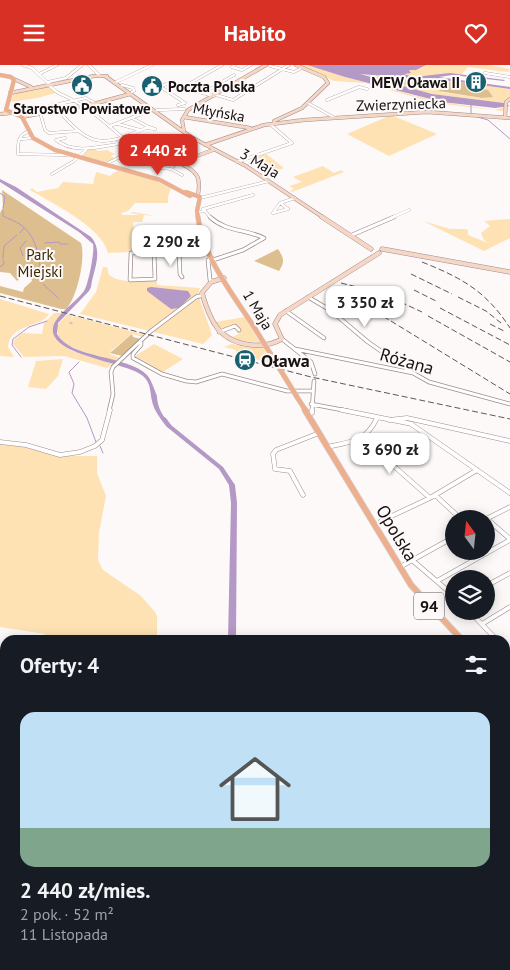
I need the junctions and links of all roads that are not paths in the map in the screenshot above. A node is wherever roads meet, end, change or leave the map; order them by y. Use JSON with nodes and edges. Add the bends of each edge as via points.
{"nodes":[{"id":1,"x":23,"y":65,"type":"edge"},
{"id":2,"x":36,"y":65,"type":"edge"},
{"id":3,"x":57,"y":65,"type":"edge"},
{"id":4,"x":82,"y":65,"type":"edge"},
{"id":5,"x":89,"y":65,"type":"edge"},
{"id":6,"x":152,"y":65,"type":"edge"},
{"id":7,"x":222,"y":65,"type":"edge"},
{"id":8,"x":235,"y":65,"type":"edge"},
{"id":9,"x":252,"y":65,"type":"edge"},
{"id":10,"x":259,"y":65,"type":"edge"},
{"id":11,"x":289,"y":65,"type":"edge"},
{"id":12,"x":296,"y":65,"type":"edge"},
{"id":13,"x":267,"y":66,"type":"edge"},
{"id":14,"x":31,"y":67,"type":"junction"},
{"id":15,"x":302,"y":67,"type":"junction"},
{"id":16,"x":283,"y":69,"type":"junction"},
{"id":17,"x":485,"y":73,"type":"dead end"},
{"id":18,"x":39,"y":74,"type":"junction"},
{"id":19,"x":0,"y":75,"type":"edge"},
{"id":20,"x":234,"y":75,"type":"dead end"},
{"id":21,"x":100,"y":76,"type":"junction"},
{"id":22,"x":510,"y":77,"type":"edge"},
{"id":23,"x":14,"y":79,"type":"junction"},
{"id":24,"x":116,"y":82,"type":"junction"},
{"id":25,"x":48,"y":83,"type":"junction"},
{"id":26,"x":122,"y":85,"type":"joint"},
{"id":27,"x":31,"y":87,"type":"junction"},
{"id":28,"x":36,"y":87,"type":"junction"},
{"id":29,"x":153,"y":87,"type":"dead end"},
{"id":30,"x":161,"y":87,"type":"dead end"},
{"id":31,"x":12,"y":88,"type":"junction"},
{"id":32,"x":182,"y":88,"type":"junction"},
{"id":33,"x":23,"y":89,"type":"junction"},
{"id":34,"x":367,"y":89,"type":"dead end"},
{"id":35,"x":132,"y":92,"type":"junction"},
{"id":36,"x":10,"y":93,"type":"junction"},
{"id":37,"x":203,"y":93,"type":"junction"},
{"id":38,"x":215,"y":96,"type":"junction"},
{"id":39,"x":510,"y":99,"type":"edge"},
{"id":40,"x":327,"y":100,"type":"dead end"},
{"id":41,"x":74,"y":101,"type":"junction"},
{"id":42,"x":94,"y":103,"type":"dead end"},
{"id":43,"x":309,"y":104,"type":"junction"},
{"id":44,"x":81,"y":107,"type":"junction"},
{"id":45,"x":6,"y":108,"type":"junction"},
{"id":46,"x":506,"y":109,"type":"junction"},
{"id":47,"x":152,"y":110,"type":"junction"},
{"id":48,"x":157,"y":110,"type":"dead end"},
{"id":49,"x":186,"y":110,"type":"junction"},
{"id":50,"x":59,"y":111,"type":"junction"},
{"id":51,"x":23,"y":112,"type":"dead end"},
{"id":52,"x":0,"y":113,"type":"edge"},
{"id":53,"x":11,"y":113,"type":"junction"},
{"id":54,"x":510,"y":113,"type":"edge"},
{"id":55,"x":17,"y":115,"type":"junction"},
{"id":56,"x":31,"y":116,"type":"junction"},
{"id":57,"x":41,"y":116,"type":"dead end"},
{"id":58,"x":22,"y":117,"type":"junction"},
{"id":59,"x":132,"y":118,"type":"junction"},
{"id":60,"x":335,"y":118,"type":"junction"},
{"id":61,"x":508,"y":118,"type":"edge"},
{"id":62,"x":139,"y":121,"type":"junction"},
{"id":63,"x":182,"y":121,"type":"junction"},
{"id":64,"x":277,"y":121,"type":"junction"},
{"id":65,"x":292,"y":121,"type":"junction"},
{"id":66,"x":169,"y":122,"type":"junction"},
{"id":67,"x":72,"y":124,"type":"junction"},
{"id":68,"x":118,"y":124,"type":"junction"},
{"id":69,"x":270,"y":124,"type":"junction"},
{"id":70,"x":110,"y":126,"type":"junction"},
{"id":71,"x":127,"y":126,"type":"junction"},
{"id":72,"x":175,"y":126,"type":"junction"},
{"id":73,"x":145,"y":129,"type":"junction"},
{"id":74,"x":251,"y":129,"type":"junction"},
{"id":75,"x":28,"y":131,"type":"junction"},
{"id":76,"x":79,"y":131,"type":"junction"},
{"id":77,"x":74,"y":132,"type":"junction"},
{"id":78,"x":69,"y":133,"type":"junction"},
{"id":79,"x":186,"y":133,"type":"junction"},
{"id":80,"x":33,"y":138,"type":"junction"},
{"id":81,"x":65,"y":138,"type":"junction"},
{"id":82,"x":123,"y":138,"type":"junction"},
{"id":83,"x":20,"y":139,"type":"junction"},
{"id":84,"x":118,"y":142,"type":"junction"},
{"id":85,"x":70,"y":145,"type":"junction"},
{"id":86,"x":205,"y":145,"type":"junction"},
{"id":87,"x":87,"y":149,"type":"junction"},
{"id":88,"x":213,"y":150,"type":"junction"},
{"id":89,"x":129,"y":152,"type":"junction"},
{"id":90,"x":67,"y":155,"type":"junction"},
{"id":91,"x":78,"y":157,"type":"junction"},
{"id":92,"x":121,"y":157,"type":"junction"},
{"id":93,"x":152,"y":158,"type":"junction"},
{"id":94,"x":237,"y":162,"type":"junction"},
{"id":95,"x":108,"y":163,"type":"dead end"},
{"id":96,"x":147,"y":163,"type":"junction"},
{"id":97,"x":178,"y":164,"type":"junction"},
{"id":98,"x":161,"y":165,"type":"dead end"},
{"id":99,"x":52,"y":174,"type":"dead end"},
{"id":100,"x":182,"y":175,"type":"dead end"},
{"id":101,"x":269,"y":181,"type":"junction"},
{"id":102,"x":253,"y":195,"type":"dead end"},
{"id":103,"x":197,"y":196,"type":"junction"},
{"id":104,"x":208,"y":196,"type":"junction"},
{"id":105,"x":295,"y":198,"type":"junction"},
{"id":106,"x":280,"y":203,"type":"junction"},
{"id":107,"x":217,"y":204,"type":"junction"},
{"id":108,"x":409,"y":210,"type":"dead end"},
{"id":109,"x":205,"y":211,"type":"junction"},
{"id":110,"x":197,"y":212,"type":"junction"},
{"id":111,"x":352,"y":235,"type":"junction"},
{"id":112,"x":207,"y":250,"type":"junction"},
{"id":113,"x":179,"y":251,"type":"junction"},
{"id":114,"x":377,"y":251,"type":"junction"},
{"id":115,"x":154,"y":252,"type":"junction"},
{"id":116,"x":211,"y":260,"type":"junction"},
{"id":117,"x":510,"y":272,"type":"edge"},
{"id":118,"x":182,"y":277,"type":"dead end"},
{"id":119,"x":224,"y":278,"type":"junction"},
{"id":120,"x":212,"y":281,"type":"junction"},
{"id":121,"x":202,"y":295,"type":"junction"},
{"id":122,"x":308,"y":297,"type":"junction"},
{"id":123,"x":286,"y":311,"type":"junction"},
{"id":124,"x":239,"y":329,"type":"dead end"},
{"id":125,"x":219,"y":332,"type":"junction"},
{"id":126,"x":282,"y":338,"type":"junction"},
{"id":127,"x":324,"y":338,"type":"dead end"},
{"id":128,"x":141,"y":341,"type":"junction"},
{"id":129,"x":295,"y":349,"type":"junction"},
{"id":130,"x":309,"y":352,"type":"junction"},
{"id":131,"x":304,"y":356,"type":"junction"},
{"id":132,"x":413,"y":373,"type":"junction"},
{"id":133,"x":315,"y":374,"type":"dead end"},
{"id":134,"x":314,"y":381,"type":"dead end"},
{"id":135,"x":196,"y":382,"type":"joint"},
{"id":136,"x":312,"y":391,"type":"junction"},
{"id":137,"x":297,"y":397,"type":"joint"},
{"id":138,"x":312,"y":404,"type":"junction"},
{"id":139,"x":510,"y":404,"type":"edge"},
{"id":140,"x":312,"y":413,"type":"dead end"},
{"id":141,"x":377,"y":418,"type":"junction"},
{"id":142,"x":389,"y":420,"type":"junction"},
{"id":143,"x":415,"y":420,"type":"junction"},
{"id":144,"x":411,"y":425,"type":"junction"},
{"id":145,"x":319,"y":433,"type":"junction"},
{"id":146,"x":362,"y":438,"type":"junction"},
{"id":147,"x":0,"y":442,"type":"edge"},
{"id":148,"x":510,"y":443,"type":"edge"},
{"id":149,"x":327,"y":447,"type":"junction"},
{"id":150,"x":478,"y":470,"type":"junction"},
{"id":151,"x":510,"y":493,"type":"edge"},
{"id":152,"x":303,"y":495,"type":"dead end"},
{"id":153,"x":432,"y":496,"type":"junction"},
{"id":154,"x":510,"y":507,"type":"edge"},
{"id":155,"x":450,"y":510,"type":"edge"},
{"id":156,"x":495,"y":514,"type":"edge"},
{"id":157,"x":381,"y":521,"type":"dead end"},
{"id":158,"x":495,"y":526,"type":"edge"},
{"id":159,"x":510,"y":539,"type":"edge"},
{"id":160,"x":445,"y":542,"type":"edge"},
{"id":161,"x":412,"y":560,"type":"junction"},
{"id":162,"x":400,"y":567,"type":"junction"},
{"id":163,"x":510,"y":573,"type":"edge"},
{"id":164,"x":437,"y":581,"type":"junction"},
{"id":165,"x":495,"y":581,"type":"edge"},
{"id":166,"x":445,"y":588,"type":"edge"},
{"id":167,"x":510,"y":607,"type":"edge"},
{"id":168,"x":478,"y":620,"type":"edge"},
{"id":169,"x":482,"y":624,"type":"junction"},
{"id":170,"x":457,"y":635,"type":"edge"},
{"id":171,"x":492,"y":635,"type":"edge"}],
"edges":[{"from":1,"to":14,"type":"street"},
{"from":2,"to":14,"type":"street"},
{"from":3,"to":18,"type":"street"},
{"from":4,"to":25,"type":"street","via":[[66,78]]},
{"from":5,"to":21,"type":"street"},
{"from":6,"to":24,"type":"street"},
{"from":7,"to":32,"type":"street"},
{"from":8,"to":9,"type":"street","via":[[232,67],[242,70]]},
{"from":10,"to":13,"type":"street"},
{"from":11,"to":16,"type":"street"},
{"from":12,"to":15,"type":"street"},
{"from":13,"to":16,"type":"street"},
{"from":13,"to":38,"type":"street"},
{"from":14,"to":18,"type":"street"},
{"from":15,"to":16,"type":"street","via":[[294,72]]},
{"from":15,"to":43,"type":"street","via":[[328,82]]},
{"from":16,"to":38,"type":"street","via":[[233,100]]},
{"from":17,"to":22,"type":"street"},
{"from":18,"to":25,"type":"street"},
{"from":19,"to":23,"type":"main road"},
{"from":20,"to":37,"type":"street"},
{"from":21,"to":24,"type":"street","name":"3 Maja"},
{"from":21,"to":25,"type":"street","name":"3 Maja"},
{"from":23,"to":27,"type":"street"},
{"from":23,"to":31,"type":"main road"},
{"from":24,"to":26,"type":"street","name":"3 Maja"},
{"from":24,"to":35,"type":"street","name":"3 Maja"},
{"from":25,"to":28,"type":"street","name":"3 Maja"},
{"from":25,"to":41,"type":"street","via":[[59,95]]},
{"from":26,"to":35,"type":"street","via":[[130,87]]},
{"from":27,"to":28,"type":"street","name":"3 Maja"},
{"from":27,"to":31,"type":"street","name":"3 Maja"},
{"from":28,"to":33,"type":"street","name":"3 Maja"},
{"from":29,"to":32,"type":"street","via":[[168,84]]},
{"from":30,"to":49,"type":"street","via":[[184,103],[177,104]]},
{"from":31,"to":33,"type":"street","name":"3 Maja"},
{"from":31,"to":36,"type":"main road"},
{"from":32,"to":37,"type":"street"},
{"from":33,"to":36,"type":"street","name":"3 Maja"},
{"from":34,"to":40,"type":"street","via":[[359,87]]},
{"from":35,"to":44,"type":"street"},
{"from":35,"to":47,"type":"street","name":"3 Maja"},
{"from":36,"to":45,"type":"main road"},
{"from":37,"to":38,"type":"street"},
{"from":38,"to":49,"type":"street"},
{"from":39,"to":46,"type":"street"},
{"from":41,"to":42,"type":"street","via":[[86,98]]},
{"from":41,"to":44,"type":"street"},
{"from":41,"to":51,"type":"street"},
{"from":43,"to":60,"type":"street"},
{"from":43,"to":64,"type":"street"},
{"from":44,"to":50,"type":"street"},
{"from":44,"to":70,"type":"street"},
{"from":45,"to":52,"type":"street"},
{"from":45,"to":53,"type":"main road"},
{"from":46,"to":54,"type":"street"},
{"from":46,"to":61,"type":"street"},
{"from":47,"to":59,"type":"street"},
{"from":47,"to":66,"type":"street","name":"3 Maja"},
{"from":48,"to":49,"type":"street"},
{"from":49,"to":63,"type":"street"},
{"from":50,"to":56,"type":"street"},
{"from":50,"to":67,"type":"street"},
{"from":52,"to":53,"type":"street"},
{"from":53,"to":55,"type":"main road"},
{"from":55,"to":56,"type":"street"},
{"from":55,"to":58,"type":"main road"},
{"from":56,"to":58,"type":"street"},
{"from":57,"to":78,"type":"street","via":[[49,133]]},
{"from":58,"to":75,"type":"main road"},
{"from":59,"to":62,"type":"street"},
{"from":59,"to":68,"type":"street"},
{"from":60,"to":61,"type":"street","name":"Zwierzyniecka","via":[[421,112]]},
{"from":60,"to":65,"type":"street","name":"Zwierzyniecka"},
{"from":62,"to":71,"type":"street"},
{"from":62,"to":73,"type":"street"},
{"from":63,"to":66,"type":"street","name":"Młyńska"},
{"from":63,"to":72,"type":"street"},
{"from":63,"to":74,"type":"street","name":"Młyńska"},
{"from":63,"to":79,"type":"street"},
{"from":64,"to":65,"type":"street","name":"Zwierzyniecka"},
{"from":64,"to":65,"type":"street","name":"Zwierzyniecka"},
{"from":64,"to":69,"type":"street","name":"Zwierzyniecka"},
{"from":66,"to":72,"type":"street","name":"3 Maja"},
{"from":67,"to":76,"type":"street"},
{"from":67,"to":77,"type":"street","via":[[68,126]]},
{"from":68,"to":70,"type":"street"},
{"from":68,"to":71,"type":"street"},
{"from":69,"to":74,"type":"street","name":"Zwierzyniecka"},
{"from":69,"to":94,"type":"street","via":[[292,143]]},
{"from":70,"to":82,"type":"street"},
{"from":71,"to":73,"type":"street"},
{"from":72,"to":79,"type":"street","name":"3 Maja"},
{"from":73,"to":82,"type":"street"},
{"from":74,"to":86,"type":"street","name":"Zwierzyniecka"},
{"from":75,"to":80,"type":"main road"},
{"from":75,"to":83,"type":"street"},
{"from":76,"to":77,"type":"street"},
{"from":76,"to":84,"type":"street","via":[[94,142]]},
{"from":77,"to":78,"type":"street"},
{"from":78,"to":81,"type":"street"},
{"from":79,"to":86,"type":"street","name":"3 Maja"},
{"from":79,"to":89,"type":"street"},
{"from":80,"to":83,"type":"street"},
{"from":80,"to":90,"type":"main road"},
{"from":81,"to":85,"type":"street"},
{"from":81,"to":85,"type":"street","via":[[56,140]]},
{"from":82,"to":84,"type":"street"},
{"from":83,"to":90,"type":"street","via":[[17,141],[19,155]]},
{"from":84,"to":87,"type":"street"},
{"from":84,"to":89,"type":"street"},
{"from":85,"to":87,"type":"street"},
{"from":86,"to":88,"type":"street","name":"3 Maja"},
{"from":87,"to":91,"type":"street"},
{"from":88,"to":94,"type":"street","name":"3 Maja"},
{"from":88,"to":97,"type":"street"},
{"from":89,"to":92,"type":"street"},
{"from":89,"to":93,"type":"street"},
{"from":90,"to":91,"type":"main road"},
{"from":91,"to":99,"type":"street"},
{"from":91,"to":103,"type":"main road","via":[[149,176]]},
{"from":92,"to":95,"type":"street"},
{"from":92,"to":96,"type":"street"},
{"from":93,"to":96,"type":"street"},
{"from":93,"to":97,"type":"street"},
{"from":94,"to":101,"type":"street","name":"3 Maja"},
{"from":96,"to":98,"type":"street"},
{"from":96,"to":100,"type":"street","via":[[172,168]]},
{"from":97,"to":103,"type":"street","via":[[196,174]]},
{"from":101,"to":104,"type":"street"},
{"from":101,"to":105,"type":"street","name":"3 Maja"},
{"from":102,"to":107,"type":"street"},
{"from":103,"to":104,"type":"street"},
{"from":103,"to":110,"type":"main road","name":"1 Maja","number":"94"},
{"from":104,"to":107,"type":"street"},
{"from":105,"to":106,"type":"street","name":"3 Maja"},
{"from":105,"to":111,"type":"street","name":"3 Maja"},
{"from":106,"to":106,"type":"street","name":"3 Maja","via":[[275,208],[273,213],[288,209]]},
{"from":107,"to":109,"type":"street"},
{"from":108,"to":111,"type":"street"},
{"from":109,"to":110,"type":"street"},
{"from":109,"to":116,"type":"street","via":[[225,227],[250,231],[264,238]]},
{"from":110,"to":112,"type":"main road","name":"1 Maja","number":"94","via":[[199,231]]},
{"from":111,"to":114,"type":"street","name":"3 Maja"},
{"from":112,"to":113,"type":"street"},
{"from":112,"to":116,"type":"main road","name":"1 Maja","number":"94"},
{"from":113,"to":115,"type":"street"},
{"from":113,"to":118,"type":"street"},
{"from":114,"to":117,"type":"street"},
{"from":114,"to":122,"type":"street"},
{"from":115,"to":115,"type":"street","via":[[155,279],[130,280],[131,253]]},
{"from":116,"to":119,"type":"main road","name":"1 Maja","number":"94"},
{"from":116,"to":120,"type":"street"},
{"from":119,"to":120,"type":"street"},
{"from":119,"to":137,"type":"main road","name":"1 Maja","number":"94","bridge":true},
{"from":120,"to":121,"type":"street"},
{"from":121,"to":125,"type":"street"},
{"from":121,"to":128,"type":"street"},
{"from":122,"to":123,"type":"street"},
{"from":122,"to":132,"type":"street"},
{"from":123,"to":126,"type":"street","via":[[276,322]]},
{"from":123,"to":127,"type":"street"},
{"from":124,"to":125,"type":"street","via":[[235,326]]},
{"from":125,"to":126,"type":"street","via":[[230,340],[250,345]]},
{"from":126,"to":129,"type":"street"},
{"from":128,"to":135,"type":"street","via":[[134,358],[167,376]]},
{"from":128,"to":147,"type":"street","via":[[113,367],[111,405],[102,440],[95,446],[60,455],[26,445]]},
{"from":129,"to":130,"type":"street","name":"Różana"},
{"from":129,"to":131,"type":"street"},
{"from":130,"to":131,"type":"street"},
{"from":130,"to":132,"type":"street","name":"Różana"},
{"from":131,"to":133,"type":"street","via":[[312,363]]},
{"from":132,"to":139,"type":"street","name":"Różana","via":[[429,382]]},
{"from":134,"to":136,"type":"street"},
{"from":135,"to":136,"type":"street","via":[[222,374],[287,391]]},
{"from":136,"to":138,"type":"street"},
{"from":137,"to":145,"type":"main road","name":"Opolska","number":"94"},
{"from":138,"to":140,"type":"street"},
{"from":138,"to":141,"type":"street"},
{"from":141,"to":142,"type":"street"},
{"from":141,"to":146,"type":"street","via":[[373,429]]},
{"from":142,"to":143,"type":"street"},
{"from":142,"to":144,"type":"street"},
{"from":143,"to":144,"type":"street"},
{"from":143,"to":148,"type":"street"},
{"from":144,"to":150,"type":"street"},
{"from":145,"to":149,"type":"main road","name":"Opolska","number":"94"},
{"from":145,"to":152,"type":"street","via":[[273,454],[275,469],[290,471]]},
{"from":146,"to":149,"type":"street"},
{"from":146,"to":153,"type":"street"},
{"from":149,"to":162,"type":"main road","name":"Opolska","number":"94"},
{"from":150,"to":151,"type":"street"},
{"from":150,"to":153,"type":"street"},
{"from":153,"to":155,"type":"street"},
{"from":153,"to":157,"type":"street"},
{"from":154,"to":156,"type":"street"},
{"from":158,"to":159,"type":"street"},
{"from":159,"to":164,"type":"street"},
{"from":160,"to":161,"type":"street"},
{"from":161,"to":162,"type":"street"},
{"from":161,"to":164,"type":"street"},
{"from":162,"to":170,"type":"main road","name":"Opolska","number":"94","via":[[419,594]]},
{"from":163,"to":165,"type":"street"},
{"from":164,"to":166,"type":"street"},
{"from":167,"to":169,"type":"street"},
{"from":168,"to":169,"type":"street"},
{"from":169,"to":171,"type":"street"}]}
